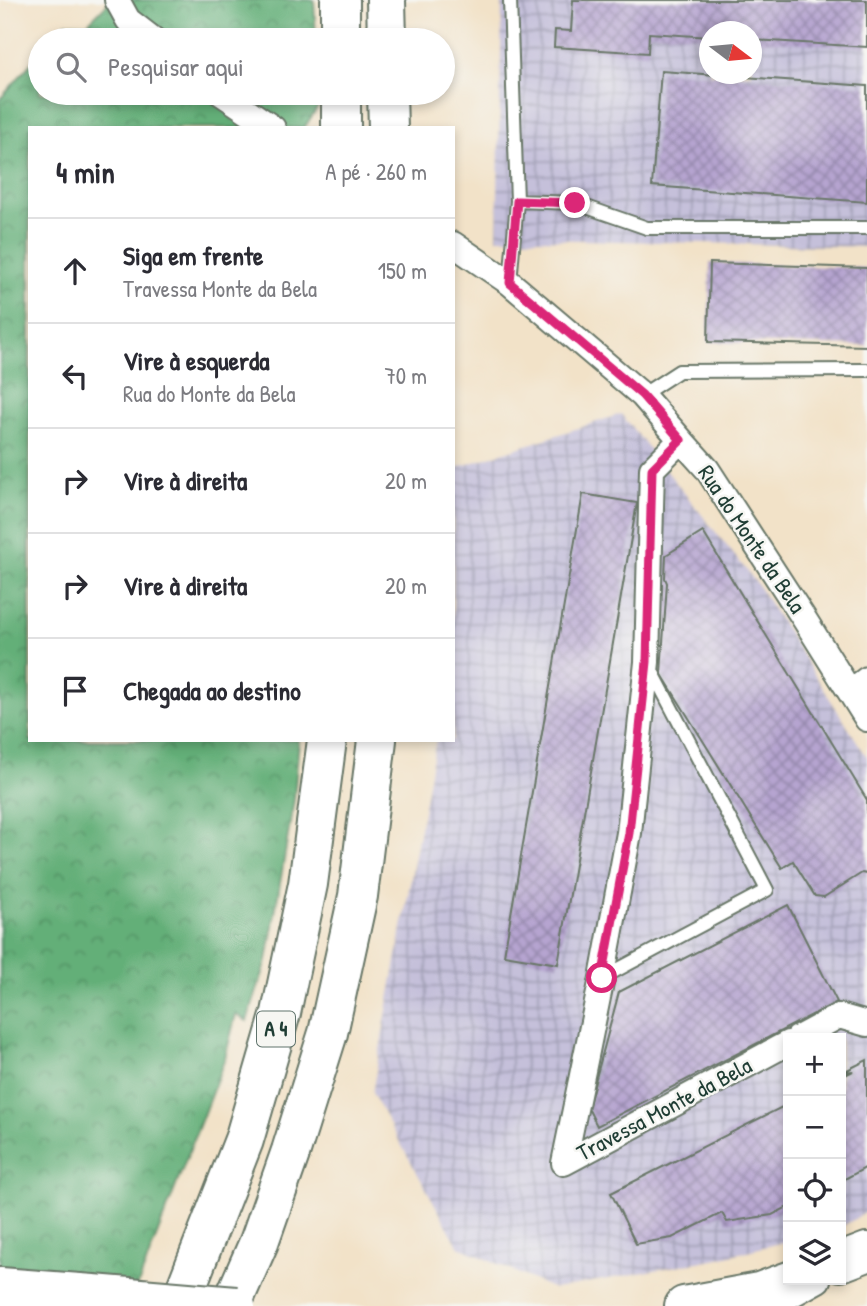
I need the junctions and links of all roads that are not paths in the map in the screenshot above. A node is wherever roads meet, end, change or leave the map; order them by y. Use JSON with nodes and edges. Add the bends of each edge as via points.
{"nodes":[{"id":1,"x":117,"y":0,"type":"edge"},
{"id":2,"x":340,"y":0,"type":"edge"},
{"id":3,"x":386,"y":0,"type":"edge"},
{"id":4,"x":510,"y":0,"type":"edge"},
{"id":5,"x":138,"y":28,"type":"edge"},
{"id":6,"x":340,"y":28,"type":"edge"},
{"id":7,"x":387,"y":28,"type":"edge"},
{"id":8,"x":239,"y":105,"type":"edge"},
{"id":9,"x":341,"y":105,"type":"edge"},
{"id":10,"x":387,"y":105,"type":"edge"},
{"id":11,"x":268,"y":124,"type":"edge"},
{"id":12,"x":341,"y":126,"type":"edge"},
{"id":13,"x":388,"y":126,"type":"edge"},
{"id":14,"x":517,"y":201,"type":"junction"},
{"id":15,"x":867,"y":228,"type":"edge"},
{"id":16,"x":455,"y":245,"type":"edge"},
{"id":17,"x":510,"y":283,"type":"junction"},
{"id":18,"x":867,"y":370,"type":"edge"},
{"id":19,"x":642,"y":395,"type":"junction"},
{"id":20,"x":681,"y":440,"type":"junction"},
{"id":21,"x":647,"y":662,"type":"junction"},
{"id":22,"x":859,"y":686,"type":"edge"},
{"id":23,"x":867,"y":719,"type":"edge"},
{"id":24,"x":327,"y":742,"type":"edge"},
{"id":25,"x":377,"y":742,"type":"edge"},
{"id":26,"x":602,"y":978,"type":"junction"},
{"id":27,"x":867,"y":1024,"type":"edge"},
{"id":28,"x":807,"y":1033,"type":"edge"},
{"id":29,"x":783,"y":1046,"type":"edge"},
{"id":30,"x":867,"y":1252,"type":"edge"},
{"id":31,"x":846,"y":1262,"type":"edge"},
{"id":32,"x":783,"y":1283,"type":"edge"},
{"id":33,"x":809,"y":1285,"type":"edge"},
{"id":34,"x":0,"y":1287,"type":"edge"},
{"id":35,"x":179,"y":1306,"type":"edge"},
{"id":36,"x":234,"y":1306,"type":"edge"},
{"id":37,"x":684,"y":1306,"type":"edge"},
{"id":38,"x":772,"y":1306,"type":"edge"}],
"edges":[{"from":1,"to":5,"type":"street"},
{"from":2,"to":6,"type":"main road"},
{"from":3,"to":7,"type":"main road"},
{"from":4,"to":14,"type":"lane"},
{"from":8,"to":11,"type":"street"},
{"from":9,"to":12,"type":"main road"},
{"from":10,"to":13,"type":"main road"},
{"from":14,"to":15,"type":"lane","via":[[575,203],[646,228]]},
{"from":14,"to":17,"type":"lane"},
{"from":16,"to":17,"type":"street","name":"Rua do Monte da Bela"},
{"from":17,"to":19,"type":"street","name":"Rua do Monte da Bela"},
{"from":18,"to":19,"type":"lane","via":[[679,371]]},
{"from":19,"to":20,"type":"street","name":"Rua do Monte da Bela"},
{"from":20,"to":21,"type":"street","name":"Travessa Monte da Bela","via":[[652,469]]},
{"from":20,"to":22,"type":"street","name":"Rua do Monte da Bela","via":[[707,469]]},
{"from":21,"to":26,"type":"street","name":"Travessa Monte da Bela","via":[[629,833]]},
{"from":21,"to":26,"type":"lane","via":[[767,890]]},
{"from":22,"to":23,"type":"street","name":"Rua do Monte da Bela"},
{"from":24,"to":35,"type":"main road","number":"A 4","via":[[309,884],[281,1013],[244,1140]]},
{"from":25,"to":36,"type":"main road","number":"A 4","via":[[358,896],[328,1033]]},
{"from":26,"to":29,"type":"street","name":"Travessa Monte da Bela","via":[[564,1163]]},
{"from":27,"to":28,"type":"street","via":[[839,1016]]},
{"from":30,"to":31,"type":"main road"},
{"from":32,"to":37,"type":"main road"},
{"from":33,"to":38,"type":"street"},
{"from":34,"to":36,"type":"main road","bridge":true}]}
